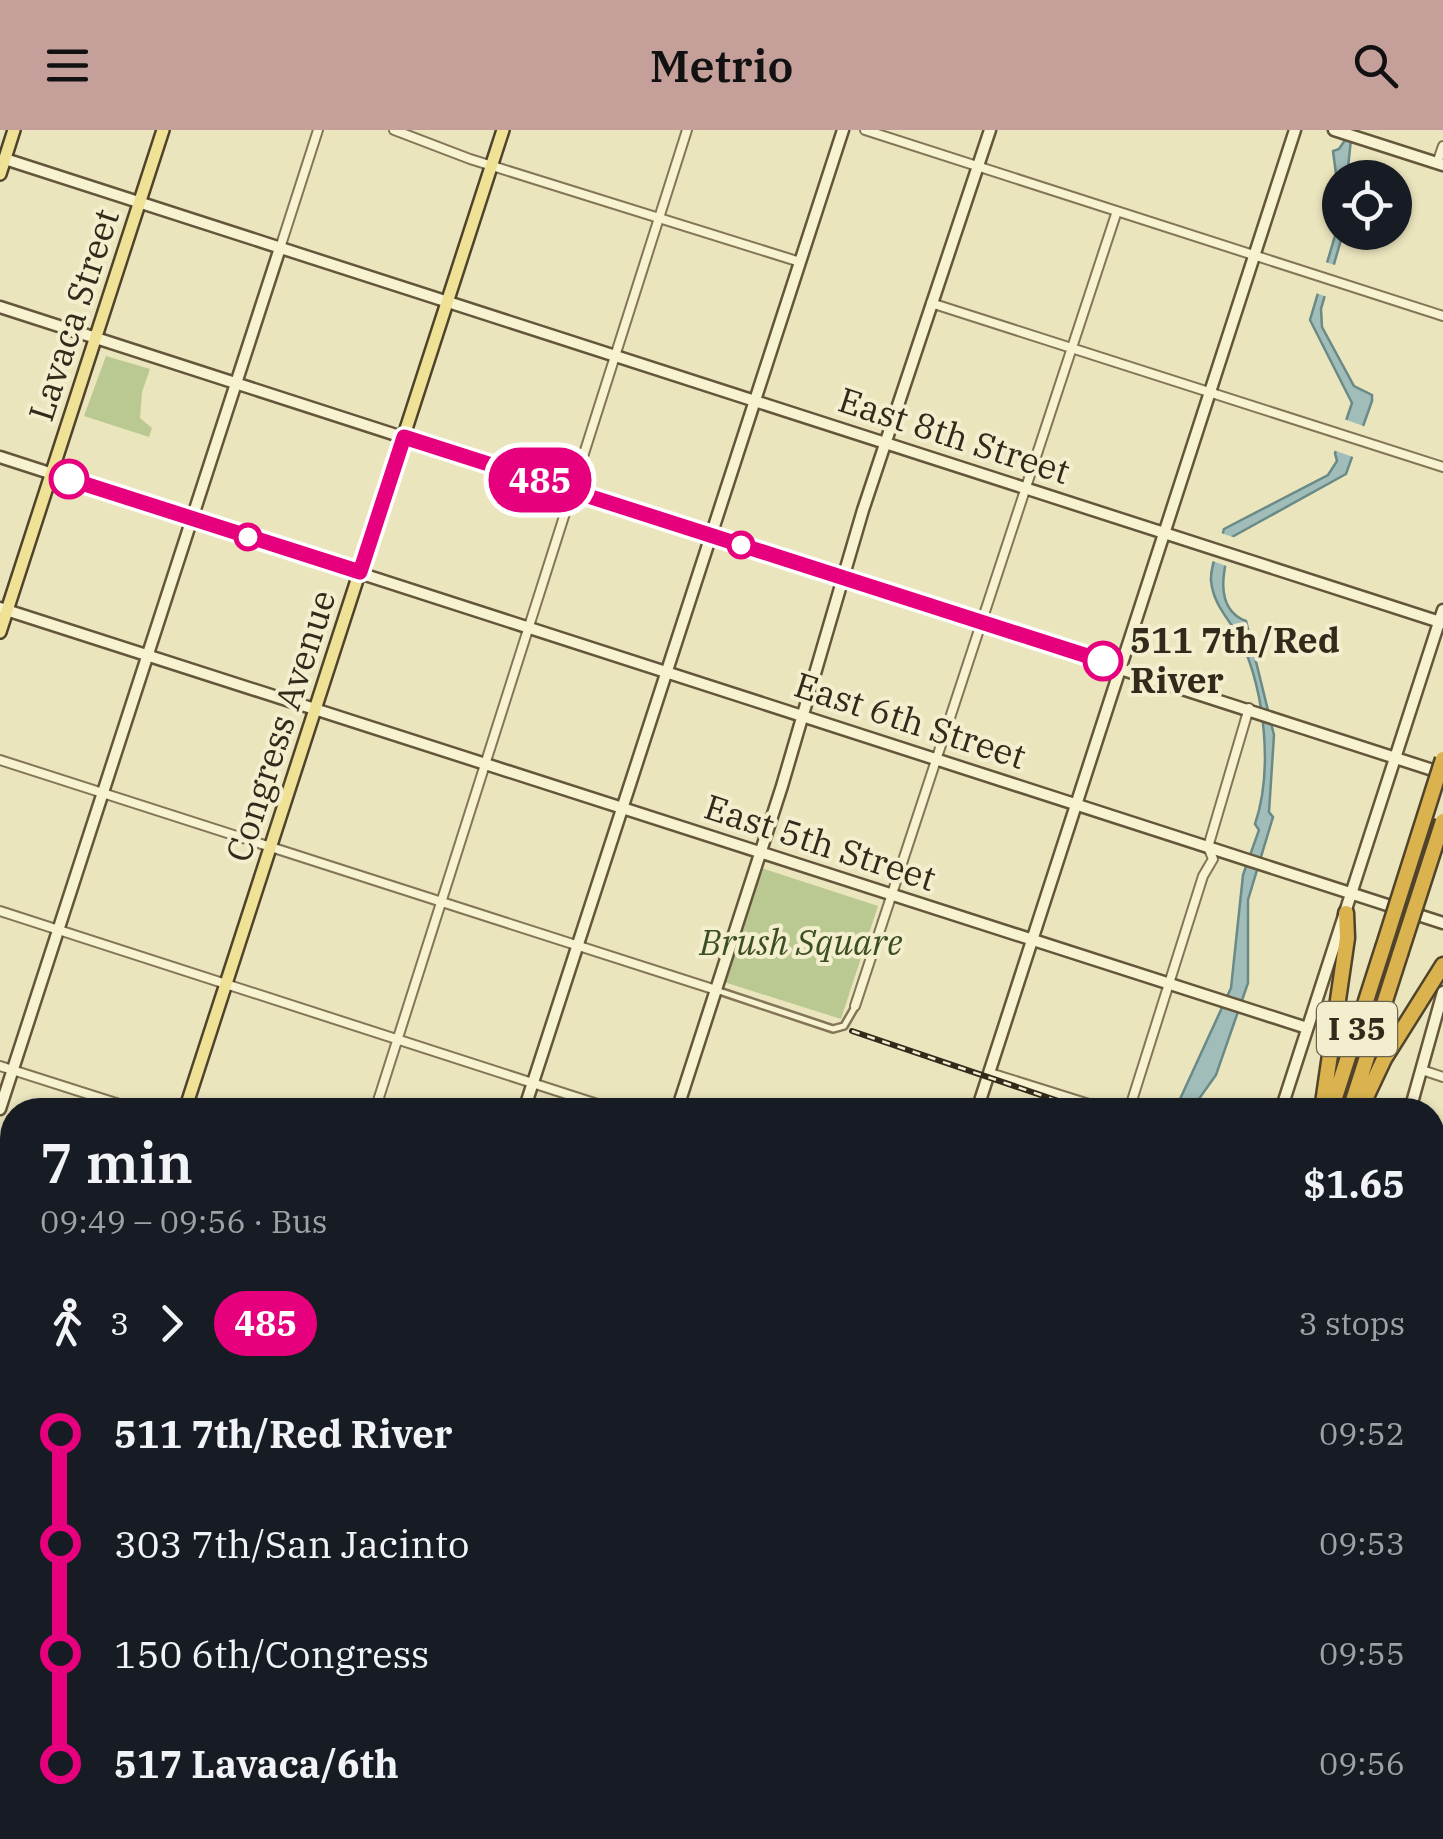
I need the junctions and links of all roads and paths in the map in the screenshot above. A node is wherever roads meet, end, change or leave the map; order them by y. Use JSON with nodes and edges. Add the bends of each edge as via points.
{"nodes":[{"id":1,"x":14,"y":130,"type":"edge"},
{"id":2,"x":163,"y":130,"type":"edge"},
{"id":3,"x":318,"y":130,"type":"edge"},
{"id":4,"x":394,"y":130,"type":"edge"},
{"id":5,"x":503,"y":130,"type":"edge"},
{"id":6,"x":687,"y":130,"type":"edge"},
{"id":7,"x":843,"y":130,"type":"edge"},
{"id":8,"x":865,"y":130,"type":"edge"},
{"id":9,"x":990,"y":130,"type":"edge"},
{"id":10,"x":1296,"y":130,"type":"edge"},
{"id":11,"x":1334,"y":130,"type":"edge"},
{"id":12,"x":1443,"y":146,"type":"edge"},
{"id":13,"x":2,"y":158,"type":"edge"},
{"id":14,"x":1440,"y":164,"type":"edge"},
{"id":15,"x":492,"y":165,"type":"junction"},
{"id":16,"x":978,"y":166,"type":"junction"},
{"id":17,"x":0,"y":174,"type":"edge"},
{"id":18,"x":140,"y":202,"type":"junction"},
{"id":19,"x":1117,"y":212,"type":"junction"},
{"id":20,"x":660,"y":218,"type":"junction"},
{"id":21,"x":280,"y":248,"type":"junction"},
{"id":22,"x":1255,"y":256,"type":"junction"},
{"id":23,"x":800,"y":262,"type":"junction"},
{"id":24,"x":448,"y":302,"type":"junction"},
{"id":25,"x":932,"y":303,"type":"junction"},
{"id":26,"x":0,"y":306,"type":"edge"},
{"id":27,"x":1443,"y":316,"type":"edge"},
{"id":28,"x":96,"y":337,"type":"junction"},
{"id":29,"x":1073,"y":348,"type":"junction"},
{"id":30,"x":616,"y":356,"type":"junction"},
{"id":31,"x":236,"y":382,"type":"junction"},
{"id":32,"x":1210,"y":392,"type":"junction"},
{"id":33,"x":755,"y":400,"type":"junction"},
{"id":34,"x":404,"y":437,"type":"junction"},
{"id":35,"x":886,"y":442,"type":"junction"},
{"id":36,"x":0,"y":457,"type":"edge"},
{"id":37,"x":1443,"y":467,"type":"edge"},
{"id":38,"x":52,"y":473,"type":"junction"},
{"id":39,"x":1027,"y":488,"type":"junction"},
{"id":40,"x":573,"y":491,"type":"junction"},
{"id":41,"x":192,"y":518,"type":"junction"},
{"id":42,"x":1165,"y":532,"type":"junction"},
{"id":43,"x":711,"y":535,"type":"junction"},
{"id":44,"x":360,"y":572,"type":"junction"},
{"id":45,"x":843,"y":578,"type":"junction"},
{"id":46,"x":4,"y":609,"type":"edge"},
{"id":47,"x":1442,"y":618,"type":"edge"},
{"id":48,"x":984,"y":623,"type":"junction"},
{"id":49,"x":531,"y":628,"type":"junction"},
{"id":50,"x":0,"y":632,"type":"edge"},
{"id":51,"x":147,"y":656,"type":"junction"},
{"id":52,"x":1121,"y":667,"type":"junction"},
{"id":53,"x":667,"y":671,"type":"junction"},
{"id":54,"x":1250,"y":708,"type":"junction"},
{"id":55,"x":316,"y":710,"type":"junction"},
{"id":56,"x":801,"y":715,"type":"junction"},
{"id":57,"x":1396,"y":756,"type":"junction"},
{"id":58,"x":1443,"y":759,"type":"edge"},
{"id":59,"x":0,"y":760,"type":"edge"},
{"id":60,"x":939,"y":760,"type":"junction"},
{"id":61,"x":487,"y":765,"type":"junction"},
{"id":62,"x":1443,"y":770,"type":"edge"},
{"id":63,"x":103,"y":793,"type":"junction"},
{"id":64,"x":1076,"y":805,"type":"junction"},
{"id":65,"x":622,"y":808,"type":"junction"},
{"id":66,"x":1443,"y":821,"type":"edge"},
{"id":67,"x":271,"y":847,"type":"junction"},
{"id":68,"x":1208,"y":847,"type":"junction"},
{"id":69,"x":760,"y":853,"type":"junction"},
{"id":70,"x":1351,"y":894,"type":"junction"},
{"id":71,"x":894,"y":896,"type":"junction"},
{"id":72,"x":442,"y":902,"type":"junction"},
{"id":73,"x":0,"y":911,"type":"edge"},
{"id":74,"x":1346,"y":913,"type":"junction"},
{"id":75,"x":1443,"y":923,"type":"edge"},
{"id":76,"x":58,"y":930,"type":"junction"},
{"id":77,"x":1032,"y":940,"type":"junction"},
{"id":78,"x":578,"y":946,"type":"junction"},
{"id":79,"x":1443,"y":965,"type":"edge"},
{"id":80,"x":227,"y":984,"type":"junction"},
{"id":81,"x":1169,"y":984,"type":"junction"},
{"id":82,"x":716,"y":990,"type":"junction"},
{"id":83,"x":1443,"y":992,"type":"edge"},
{"id":84,"x":855,"y":1006,"type":"joint"},
{"id":85,"x":1307,"y":1028,"type":"junction"},
{"id":86,"x":398,"y":1039,"type":"junction"},
{"id":87,"x":0,"y":1066,"type":"edge"},
{"id":88,"x":13,"y":1070,"type":"junction"},
{"id":89,"x":1422,"y":1070,"type":"junction"},
{"id":90,"x":990,"y":1072,"type":"junction"},
{"id":91,"x":1443,"y":1077,"type":"edge"},
{"id":92,"x":533,"y":1083,"type":"junction"},
{"id":93,"x":4,"y":1098,"type":"edge"},
{"id":94,"x":100,"y":1098,"type":"edge"},
{"id":95,"x":189,"y":1098,"type":"edge"},
{"id":96,"x":378,"y":1098,"type":"edge"},
{"id":97,"x":528,"y":1098,"type":"edge"},
{"id":98,"x":579,"y":1098,"type":"edge"},
{"id":99,"x":681,"y":1098,"type":"edge"},
{"id":100,"x":982,"y":1098,"type":"edge"},
{"id":101,"x":1071,"y":1098,"type":"edge"},
{"id":102,"x":1133,"y":1098,"type":"edge"},
{"id":103,"x":1287,"y":1098,"type":"edge"},
{"id":104,"x":1324,"y":1098,"type":"edge"},
{"id":105,"x":1335,"y":1098,"type":"edge"},
{"id":106,"x":1354,"y":1098,"type":"edge"},
{"id":107,"x":1366,"y":1098,"type":"edge"},
{"id":108,"x":1414,"y":1098,"type":"edge"}],
"edges":[{"from":1,"to":13,"type":"main road"},
{"from":2,"to":18,"type":"main road","name":"Lavaca Street"},
{"from":3,"to":21,"type":"street"},
{"from":4,"to":15,"type":"street"},
{"from":5,"to":15,"type":"main road","name":"Congress Avenue"},
{"from":6,"to":20,"type":"street"},
{"from":7,"to":23,"type":"main road"},
{"from":8,"to":16,"type":"street"},
{"from":9,"to":16,"type":"main road"},
{"from":10,"to":22,"type":"main road"},
{"from":11,"to":14,"type":"main road"},
{"from":12,"to":14,"type":"street"},
{"from":13,"to":17,"type":"main road"},
{"from":13,"to":18,"type":"main road","name":"East 8th Street"},
{"from":15,"to":20,"type":"street"},
{"from":15,"to":24,"type":"main road","name":"Congress Avenue"},
{"from":16,"to":19,"type":"street"},
{"from":16,"to":25,"type":"main road"},
{"from":18,"to":21,"type":"main road","name":"East 8th Street"},
{"from":18,"to":28,"type":"main road","name":"Lavaca Street"},
{"from":19,"to":22,"type":"street"},
{"from":19,"to":29,"type":"street"},
{"from":20,"to":23,"type":"street"},
{"from":20,"to":30,"type":"street"},
{"from":21,"to":24,"type":"main road","name":"East 8th Street"},
{"from":21,"to":31,"type":"main road"},
{"from":22,"to":27,"type":"street"},
{"from":22,"to":32,"type":"main road"},
{"from":23,"to":33,"type":"main road"},
{"from":24,"to":30,"type":"main road","name":"East 8th Street"},
{"from":24,"to":34,"type":"main road","name":"Congress Avenue"},
{"from":25,"to":29,"type":"street"},
{"from":25,"to":35,"type":"main road"},
{"from":26,"to":28,"type":"main road"},
{"from":28,"to":31,"type":"main road"},
{"from":28,"to":38,"type":"main road","name":"Lavaca Street"},
{"from":29,"to":32,"type":"street"},
{"from":29,"to":39,"type":"street"},
{"from":30,"to":33,"type":"main road","name":"East 8th Street"},
{"from":30,"to":40,"type":"street"},
{"from":31,"to":34,"type":"main road"},
{"from":31,"to":41,"type":"main road"},
{"from":32,"to":37,"type":"street"},
{"from":32,"to":42,"type":"main road"},
{"from":33,"to":35,"type":"main road","name":"East 8th Street"},
{"from":33,"to":43,"type":"main road"},
{"from":34,"to":40,"type":"main road"},
{"from":34,"to":44,"type":"main road","name":"Congress Avenue"},
{"from":35,"to":39,"type":"main road","name":"East 8th Street"},
{"from":35,"to":45,"type":"main road"},
{"from":36,"to":38,"type":"main road","name":"East 6th Street"},
{"from":38,"to":41,"type":"main road","name":"East 6th Street"},
{"from":38,"to":46,"type":"main road","name":"Lavaca Street"},
{"from":39,"to":42,"type":"main road","name":"East 8th Street"},
{"from":39,"to":48,"type":"street"},
{"from":40,"to":43,"type":"main road"},
{"from":40,"to":49,"type":"street"},
{"from":41,"to":44,"type":"main road","name":"East 6th Street"},
{"from":41,"to":51,"type":"main road"},
{"from":42,"to":47,"type":"main road","name":"East 8th Street"},
{"from":42,"to":52,"type":"main road"},
{"from":43,"to":45,"type":"main road"},
{"from":43,"to":53,"type":"main road"},
{"from":44,"to":49,"type":"main road","name":"East 6th Street"},
{"from":44,"to":55,"type":"main road","name":"Congress Avenue"},
{"from":45,"to":48,"type":"main road"},
{"from":45,"to":56,"type":"main road"},
{"from":46,"to":50,"type":"main road","name":"Lavaca Street"},
{"from":46,"to":51,"type":"main road","name":"East 5th Street"},
{"from":47,"to":57,"type":"main road"},
{"from":48,"to":52,"type":"main road"},
{"from":48,"to":60,"type":"street"},
{"from":49,"to":53,"type":"main road","name":"East 6th Street"},
{"from":49,"to":61,"type":"street"},
{"from":51,"to":55,"type":"main road","name":"East 5th Street"},
{"from":51,"to":63,"type":"main road"},
{"from":52,"to":54,"type":"main road"},
{"from":52,"to":64,"type":"main road"},
{"from":53,"to":56,"type":"main road","name":"East 6th Street"},
{"from":53,"to":65,"type":"main road"},
{"from":54,"to":57,"type":"main road"},
{"from":54,"to":68,"type":"street"},
{"from":55,"to":61,"type":"main road","name":"East 5th Street"},
{"from":55,"to":67,"type":"main road","name":"Congress Avenue"},
{"from":56,"to":60,"type":"main road","name":"East 6th Street"},
{"from":56,"to":69,"type":"main road"},
{"from":57,"to":62,"type":"main road"},
{"from":57,"to":70,"type":"main road"},
{"from":58,"to":105,"type":"highway","number":"I 35","bridge":true},
{"from":59,"to":63,"type":"street"},
{"from":60,"to":64,"type":"main road","name":"East 6th Street"},
{"from":60,"to":71,"type":"street"},
{"from":61,"to":65,"type":"main road","name":"East 5th Street"},
{"from":61,"to":72,"type":"street"},
{"from":63,"to":67,"type":"street"},
{"from":63,"to":76,"type":"main road"},
{"from":64,"to":68,"type":"main road","name":"East 6th Street"},
{"from":64,"to":77,"type":"main road"},
{"from":65,"to":69,"type":"main road","name":"East 5th Street"},
{"from":65,"to":78,"type":"main road"},
{"from":66,"to":106,"type":"highway","number":"I 35","bridge":true},
{"from":67,"to":72,"type":"street"},
{"from":67,"to":80,"type":"main road","name":"Congress Avenue"},
{"from":68,"to":70,"type":"main road","name":"East 6th Street"},
{"from":68,"to":81,"type":"street","via":[[1213,860]]},
{"from":69,"to":71,"type":"main road","name":"East 5th Street"},
{"from":69,"to":82,"type":"main road"},
{"from":70,"to":74,"type":"main road"},
{"from":70,"to":75,"type":"main road","name":"East 6th Street"},
{"from":71,"to":77,"type":"main road","name":"East 5th Street"},
{"from":71,"to":84,"type":"street"},
{"from":72,"to":78,"type":"street"},
{"from":72,"to":86,"type":"street"},
{"from":73,"to":76,"type":"street"},
{"from":74,"to":85,"type":"main road"},
{"from":74,"to":104,"type":"highway"},
{"from":76,"to":80,"type":"street"},
{"from":76,"to":88,"type":"main road"},
{"from":77,"to":81,"type":"main road","name":"East 5th Street"},
{"from":77,"to":90,"type":"main road"},
{"from":78,"to":82,"type":"street"},
{"from":78,"to":92,"type":"main road"},
{"from":79,"to":107,"type":"highway"},
{"from":80,"to":86,"type":"street"},
{"from":80,"to":95,"type":"main road","name":"Congress Avenue"},
{"from":81,"to":85,"type":"main road","name":"East 5th Street"},
{"from":81,"to":102,"type":"street"},
{"from":82,"to":84,"type":"street","via":[[833,1029],[844,1026]]},
{"from":82,"to":99,"type":"main road"},
{"from":83,"to":89,"type":"main road"},
{"from":85,"to":103,"type":"main road"},
{"from":86,"to":92,"type":"street"},
{"from":86,"to":96,"type":"street"},
{"from":87,"to":88,"type":"street"},
{"from":88,"to":93,"type":"main road"},
{"from":88,"to":94,"type":"street"},
{"from":89,"to":91,"type":"street"},
{"from":89,"to":108,"type":"main road"},
{"from":90,"to":100,"type":"main road"},
{"from":90,"to":101,"type":"street"},
{"from":92,"to":97,"type":"main road"},
{"from":92,"to":98,"type":"street"}]}
